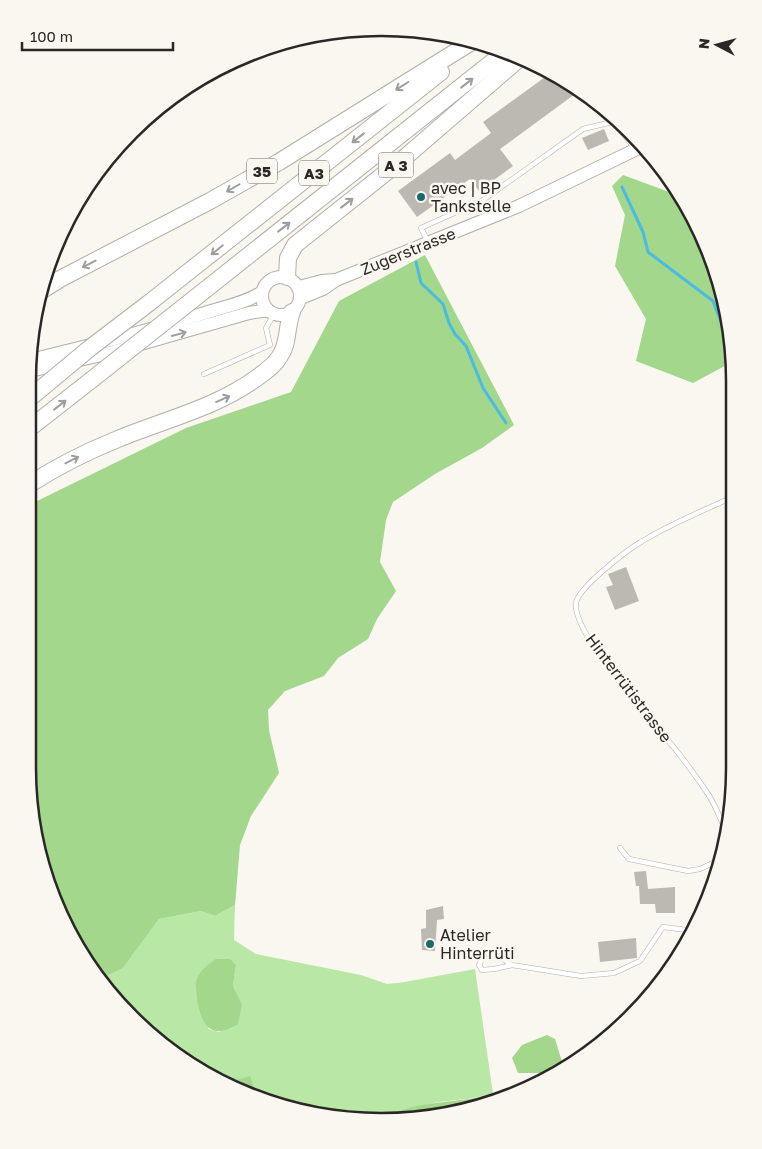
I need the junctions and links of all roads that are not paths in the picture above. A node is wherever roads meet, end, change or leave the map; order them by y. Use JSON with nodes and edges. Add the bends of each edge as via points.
{"nodes":[{"id":1,"x":464,"y":47,"type":"edge"},
{"id":2,"x":470,"y":48,"type":"edge"},
{"id":3,"x":498,"y":57,"type":"edge"},
{"id":4,"x":515,"y":63,"type":"edge"},
{"id":5,"x":609,"y":123,"type":"edge"},
{"id":6,"x":637,"y":150,"type":"edge"},
{"id":7,"x":428,"y":243,"type":"junction"},
{"id":8,"x":50,"y":285,"type":"edge"},
{"id":9,"x":296,"y":287,"type":"junction"},
{"id":10,"x":262,"y":292,"type":"junction"},
{"id":11,"x":292,"y":312,"type":"junction"},
{"id":12,"x":272,"y":313,"type":"junction"},
{"id":13,"x":37,"y":358,"type":"edge"},
{"id":14,"x":36,"y":370,"type":"edge"},
{"id":15,"x":204,"y":374,"type":"dead end"},
{"id":16,"x":36,"y":393,"type":"edge"},
{"id":17,"x":36,"y":423,"type":"edge"},
{"id":18,"x":36,"y":481,"type":"edge"},
{"id":19,"x":726,"y":500,"type":"edge"},
{"id":20,"x":721,"y":822,"type":"edge"},
{"id":21,"x":620,"y":848,"type":"dead end"},
{"id":22,"x":712,"y":863,"type":"edge"},
{"id":23,"x":685,"y":930,"type":"edge"},
{"id":24,"x":512,"y":965,"type":"junction"}],
"edges":[{"from":1,"to":8,"type":"highway","number":"35","one_way":true,"via":[[279,162]]},
{"from":2,"to":16,"type":"highway","number":"A3","one_way":true,"bridge":true},
{"from":17,"to":3,"type":"highway","number":"A3","one_way":true,"bridge":true},
{"from":9,"to":4,"type":"highway","number":"A 3","one_way":true,"via":[[288,258],[295,245],[409,154]]},
{"from":5,"to":7,"type":"lane","via":[[583,129],[483,200],[421,228]]},
{"from":6,"to":7,"type":"main road","name":"Zugerstrasse","via":[[518,206]]},
{"from":7,"to":9,"type":"main road","name":"Zugerstrasse","via":[[336,280],[323,289]]},
{"from":9,"to":10,"type":"main road","name":"Zugerstrasse","via":[[274,277]]},
{"from":9,"to":11,"type":"main road","via":[[296,309]]},
{"from":10,"to":12,"type":"main road","via":[[263,302]]},
{"from":10,"to":13,"type":"main road","name":"Zugerstrasse","via":[[194,316]]},
{"from":11,"to":12,"type":"main road"},
{"from":18,"to":11,"type":"highway","one_way":true,"via":[[94,449],[220,401],[242,389],[281,355]]},
{"from":14,"to":12,"type":"main road","one_way":true,"via":[[249,314]]},
{"from":12,"to":15,"type":"lane","via":[[266,328],[270,345]]},
{"from":19,"to":20,"type":"lane","name":"Hinterrütistrasse","via":[[641,542],[597,576],[576,602],[577,617],[595,648],[708,793]]},
{"from":21,"to":22,"type":"lane","via":[[629,858],[688,871]]},
{"from":23,"to":24,"type":"lane","via":[[663,927],[640,961],[614,973],[581,976]]},
{"from":24,"to":24,"type":"lane","via":[[494,953],[482,958],[479,965],[482,970]]}]}
